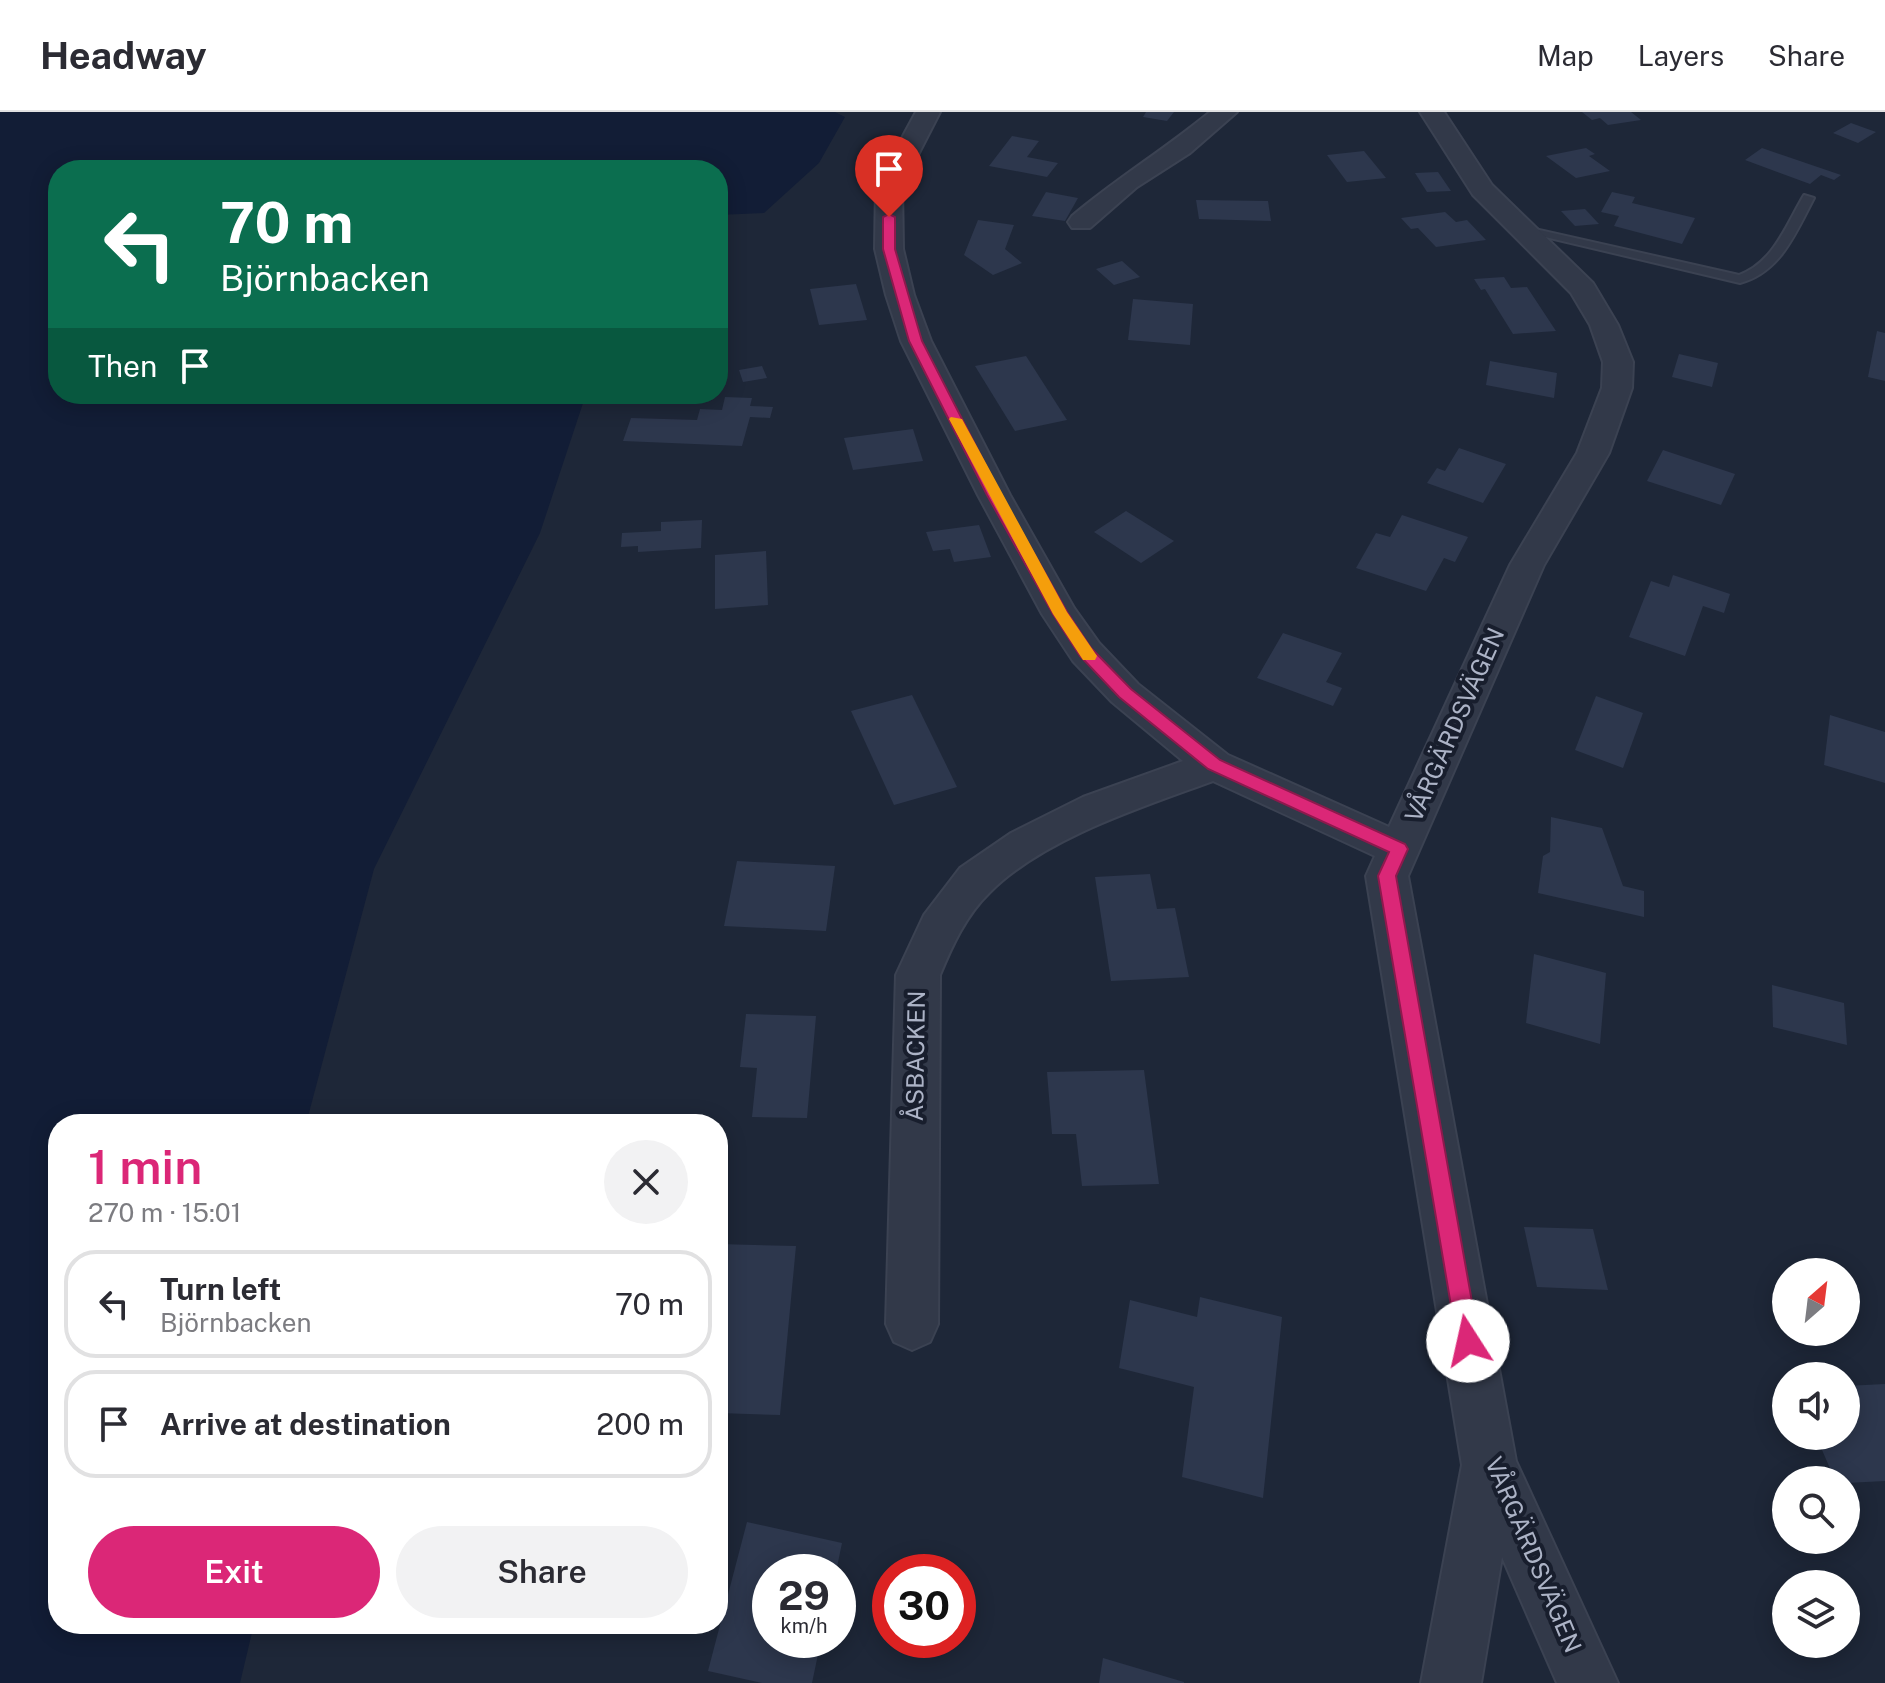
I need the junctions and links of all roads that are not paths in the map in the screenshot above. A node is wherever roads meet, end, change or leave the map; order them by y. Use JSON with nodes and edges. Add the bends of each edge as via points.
{"nodes":[{"id":1,"x":928,"y":112,"type":"edge"},
{"id":2,"x":1225,"y":112,"type":"edge"},
{"id":3,"x":1432,"y":112,"type":"edge"},
{"id":4,"x":1808,"y":198,"type":"dead end"},
{"id":5,"x":1081,"y":222,"type":"dead end"},
{"id":6,"x":1522,"y":230,"type":"junction"},
{"id":7,"x":1214,"y":765,"type":"junction"},
{"id":8,"x":1399,"y":849,"type":"junction"},
{"id":9,"x":912,"y":1324,"type":"dead end"},
{"id":10,"x":1489,"y":1465,"type":"junction"},
{"id":11,"x":1451,"y":1683,"type":"edge"},
{"id":12,"x":1588,"y":1683,"type":"edge"}],
"edges":[{"from":1,"to":7,"type":"street","via":[[889,186],[889,249],[916,341],[994,495],[1086,652],[1125,693]]},
{"from":2,"to":5,"type":"street"},
{"from":3,"to":6,"type":"street","name":"VÅRGÄRDSVÄGEN","via":[[1482,190]]},
{"from":4,"to":6,"type":"lane","via":[[1772,261],[1754,276],[1740,279]]},
{"from":6,"to":8,"type":"street","name":"VÅRGÄRDSVÄGEN","via":[[1583,289],[1618,362],[1617,388],[1593,453],[1527,565]]},
{"from":7,"to":8,"type":"street"},
{"from":7,"to":9,"type":"street","name":"ÅSBACKEN","via":[[1097,808],[1025,844],[975,880],[939,927],[918,975]]},
{"from":8,"to":10,"type":"street","name":"VÅRGÄRDSVÄGEN","via":[[1387,876]]},
{"from":10,"to":11,"type":"street"},
{"from":10,"to":12,"type":"street","name":"VÅRGÄRDSVÄGEN"}]}
